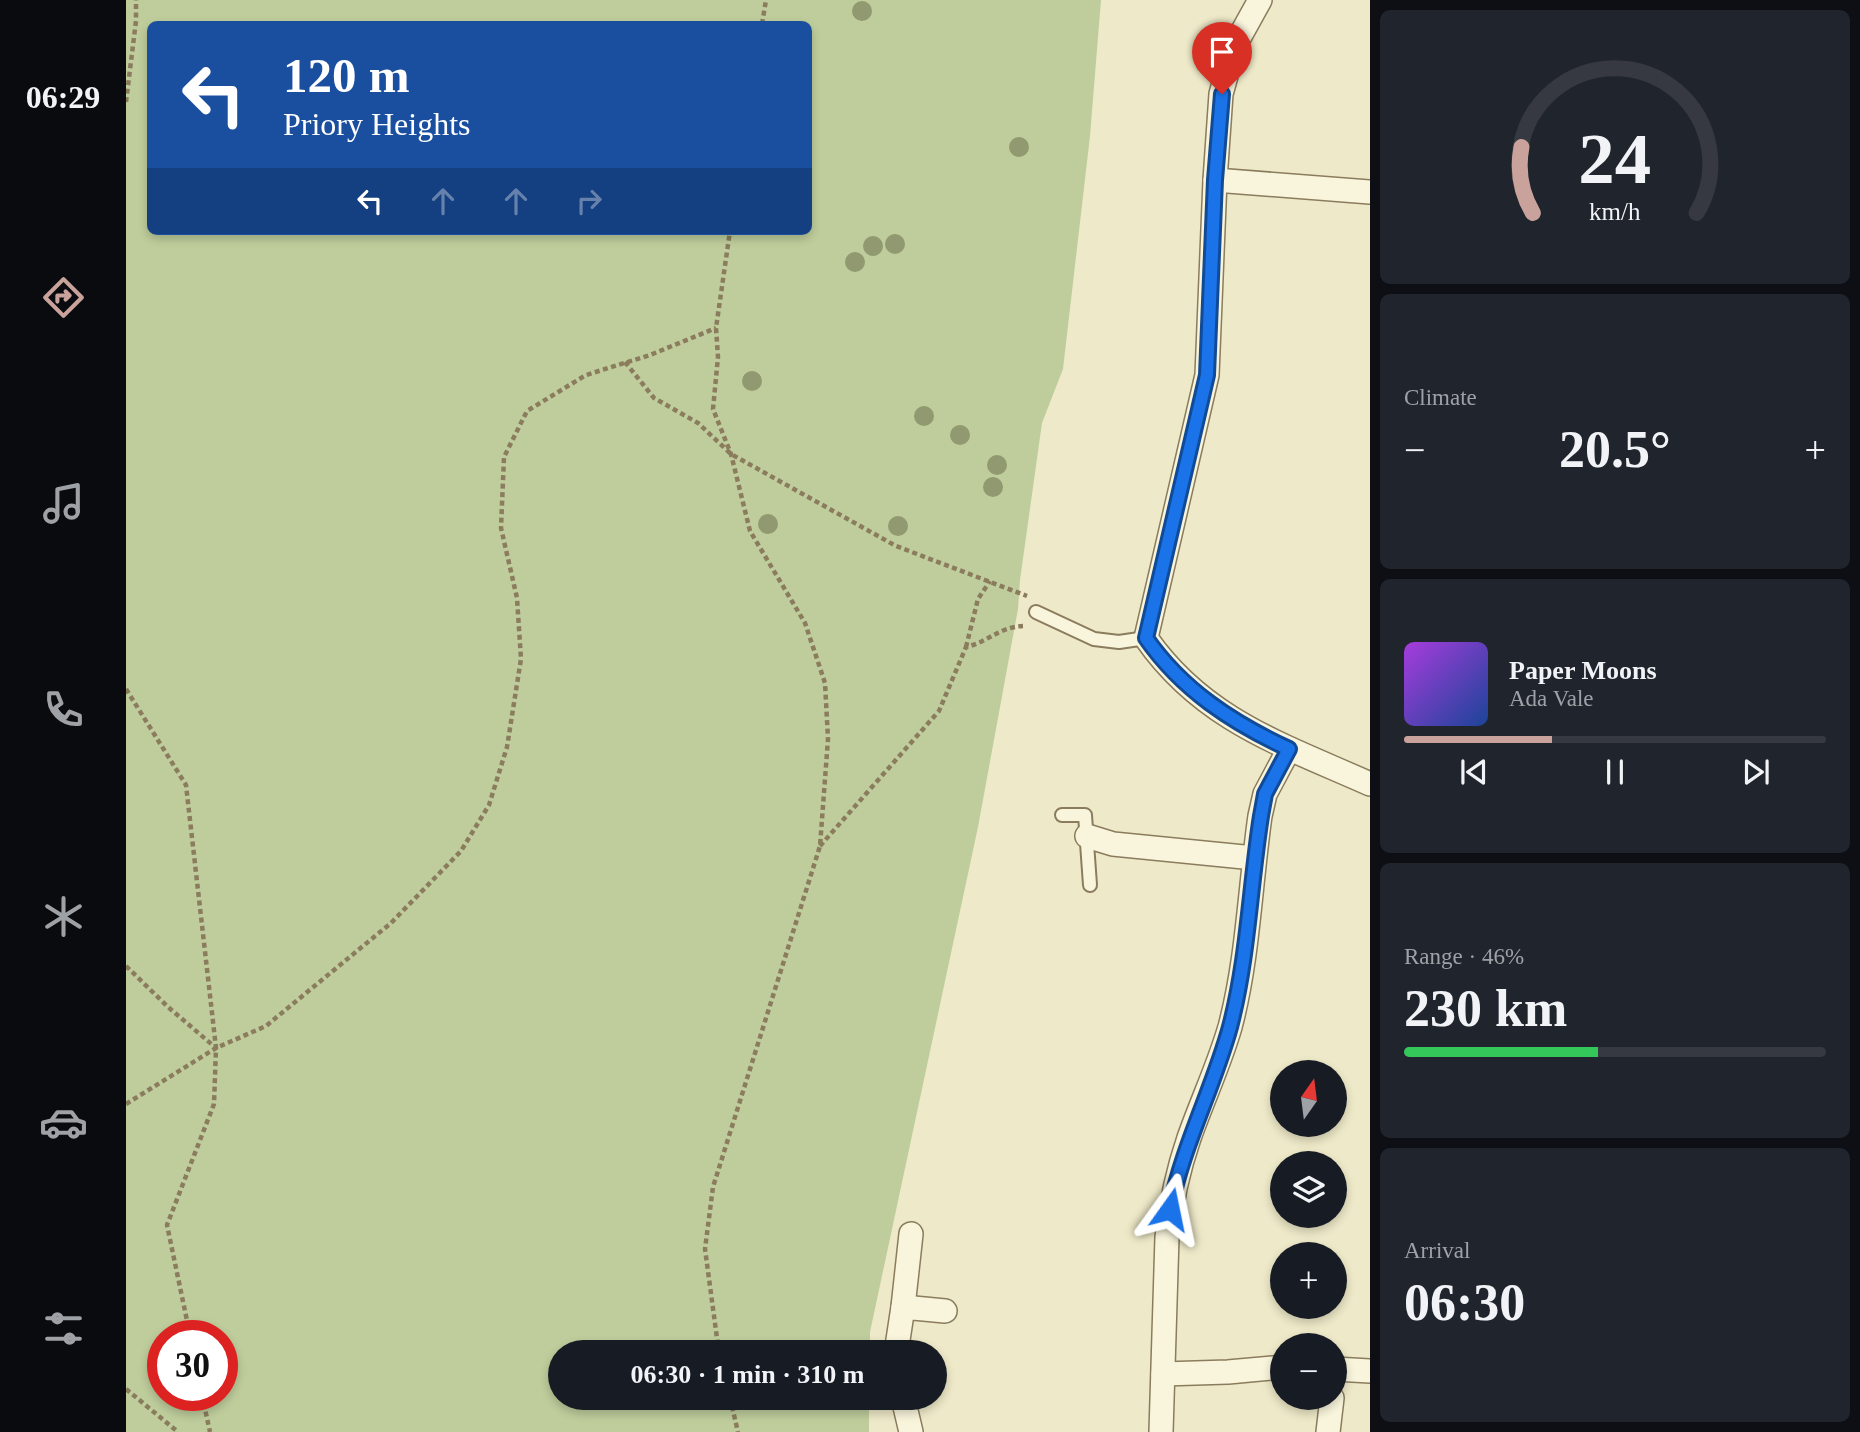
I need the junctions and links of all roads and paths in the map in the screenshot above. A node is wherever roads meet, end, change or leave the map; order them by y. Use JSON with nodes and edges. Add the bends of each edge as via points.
{"nodes":[{"id":1,"x":136,"y":0,"type":"edge"},
{"id":2,"x":766,"y":0,"type":"edge"},
{"id":3,"x":1260,"y":0,"type":"edge"},
{"id":4,"x":762,"y":21,"type":"edge"},
{"id":5,"x":126,"y":102,"type":"edge"},
{"id":6,"x":1215,"y":180,"type":"junction"},
{"id":7,"x":1370,"y":192,"type":"edge"},
{"id":8,"x":729,"y":235,"type":"edge"},
{"id":9,"x":716,"y":328,"type":"junction"},
{"id":10,"x":625,"y":362,"type":"junction"},
{"id":11,"x":731,"y":454,"type":"junction"},
{"id":12,"x":990,"y":581,"type":"junction"},
{"id":13,"x":1036,"y":612,"type":"junction"},
{"id":14,"x":1146,"y":638,"type":"junction"},
{"id":15,"x":966,"y":647,"type":"junction"},
{"id":16,"x":126,"y":689,"type":"edge"},
{"id":17,"x":1289,"y":749,"type":"junction"},
{"id":18,"x":1370,"y":784,"type":"edge"},
{"id":19,"x":1062,"y":815,"type":"dead end"},
{"id":20,"x":1087,"y":836,"type":"junction"},
{"id":21,"x":820,"y":846,"type":"junction"},
{"id":22,"x":1254,"y":858,"type":"junction"},
{"id":23,"x":1090,"y":885,"type":"dead end"},
{"id":24,"x":126,"y":965,"type":"edge"},
{"id":25,"x":216,"y":1048,"type":"junction"},
{"id":26,"x":126,"y":1104,"type":"edge"},
{"id":27,"x":911,"y":1234,"type":"dead end"},
{"id":28,"x":903,"y":1307,"type":"junction"},
{"id":29,"x":945,"y":1311,"type":"dead end"},
{"id":30,"x":187,"y":1320,"type":"edge"},
{"id":31,"x":717,"y":1340,"type":"edge"},
{"id":32,"x":898,"y":1340,"type":"edge"},
{"id":33,"x":1270,"y":1368,"type":"edge"},
{"id":34,"x":1347,"y":1370,"type":"edge"},
{"id":35,"x":1370,"y":1371,"type":"edge"},
{"id":36,"x":1163,"y":1374,"type":"junction"},
{"id":37,"x":126,"y":1389,"type":"edge"},
{"id":38,"x":733,"y":1410,"type":"edge"},
{"id":39,"x":906,"y":1410,"type":"edge"},
{"id":40,"x":1331,"y":1410,"type":"edge"},
{"id":41,"x":205,"y":1411,"type":"edge"},
{"id":42,"x":178,"y":1432,"type":"edge"},
{"id":43,"x":210,"y":1432,"type":"edge"},
{"id":44,"x":738,"y":1432,"type":"edge"},
{"id":45,"x":911,"y":1432,"type":"edge"},
{"id":46,"x":1161,"y":1432,"type":"edge"},
{"id":47,"x":1328,"y":1432,"type":"edge"}],
"edges":[{"from":1,"to":5,"type":"path"},
{"from":2,"to":4,"type":"path"},
{"from":3,"to":6,"type":"street","via":[[1234,47],[1222,94]]},
{"from":6,"to":7,"type":"street"},
{"from":6,"to":14,"type":"street","via":[[1207,375]]},
{"from":8,"to":9,"type":"path"},
{"from":9,"to":10,"type":"path"},
{"from":9,"to":11,"type":"path","via":[[713,409]]},
{"from":10,"to":11,"type":"path","via":[[654,398],[698,423]]},
{"from":10,"to":25,"type":"path","via":[[586,376],[527,411],[504,457],[501,528],[517,598],[521,659],[507,747],[489,806],[461,851],[391,923],[266,1026]]},
{"from":11,"to":12,"type":"path","via":[[896,546]]},
{"from":11,"to":21,"type":"path","via":[[750,531],[805,623],[825,683],[828,739]]},
{"from":12,"to":13,"type":"path","via":[[1031,597]]},
{"from":12,"to":15,"type":"path","via":[[978,599]]},
{"from":13,"to":14,"type":"lane","via":[[1094,639]]},
{"from":13,"to":15,"type":"path","via":[[1024,626],[1007,626],[981,644]]},
{"from":14,"to":17,"type":"street","via":[[1163,662],[1228,718]]},
{"from":15,"to":21,"type":"path","via":[[939,711]]},
{"from":16,"to":25,"type":"path","via":[[186,785]]},
{"from":17,"to":18,"type":"street"},
{"from":17,"to":22,"type":"street","via":[[1265,794]]},
{"from":19,"to":20,"type":"lane","via":[[1085,815]]},
{"from":20,"to":22,"type":"street","via":[[1113,844]]},
{"from":20,"to":23,"type":"lane"},
{"from":21,"to":31,"type":"path","via":[[713,1187],[705,1249]]},
{"from":22,"to":36,"type":"street","via":[[1230,1028],[1189,1139],[1170,1209]]},
{"from":24,"to":25,"type":"path"},
{"from":25,"to":26,"type":"path"},
{"from":25,"to":30,"type":"path","via":[[214,1104],[167,1225]]},
{"from":27,"to":28,"type":"street"},
{"from":28,"to":29,"type":"street"},
{"from":28,"to":32,"type":"street"},
{"from":33,"to":36,"type":"street"},
{"from":34,"to":35,"type":"street"},
{"from":36,"to":46,"type":"street"},
{"from":37,"to":42,"type":"path"},
{"from":38,"to":44,"type":"path"},
{"from":39,"to":45,"type":"street"},
{"from":40,"to":47,"type":"street"},
{"from":41,"to":43,"type":"path"}]}
